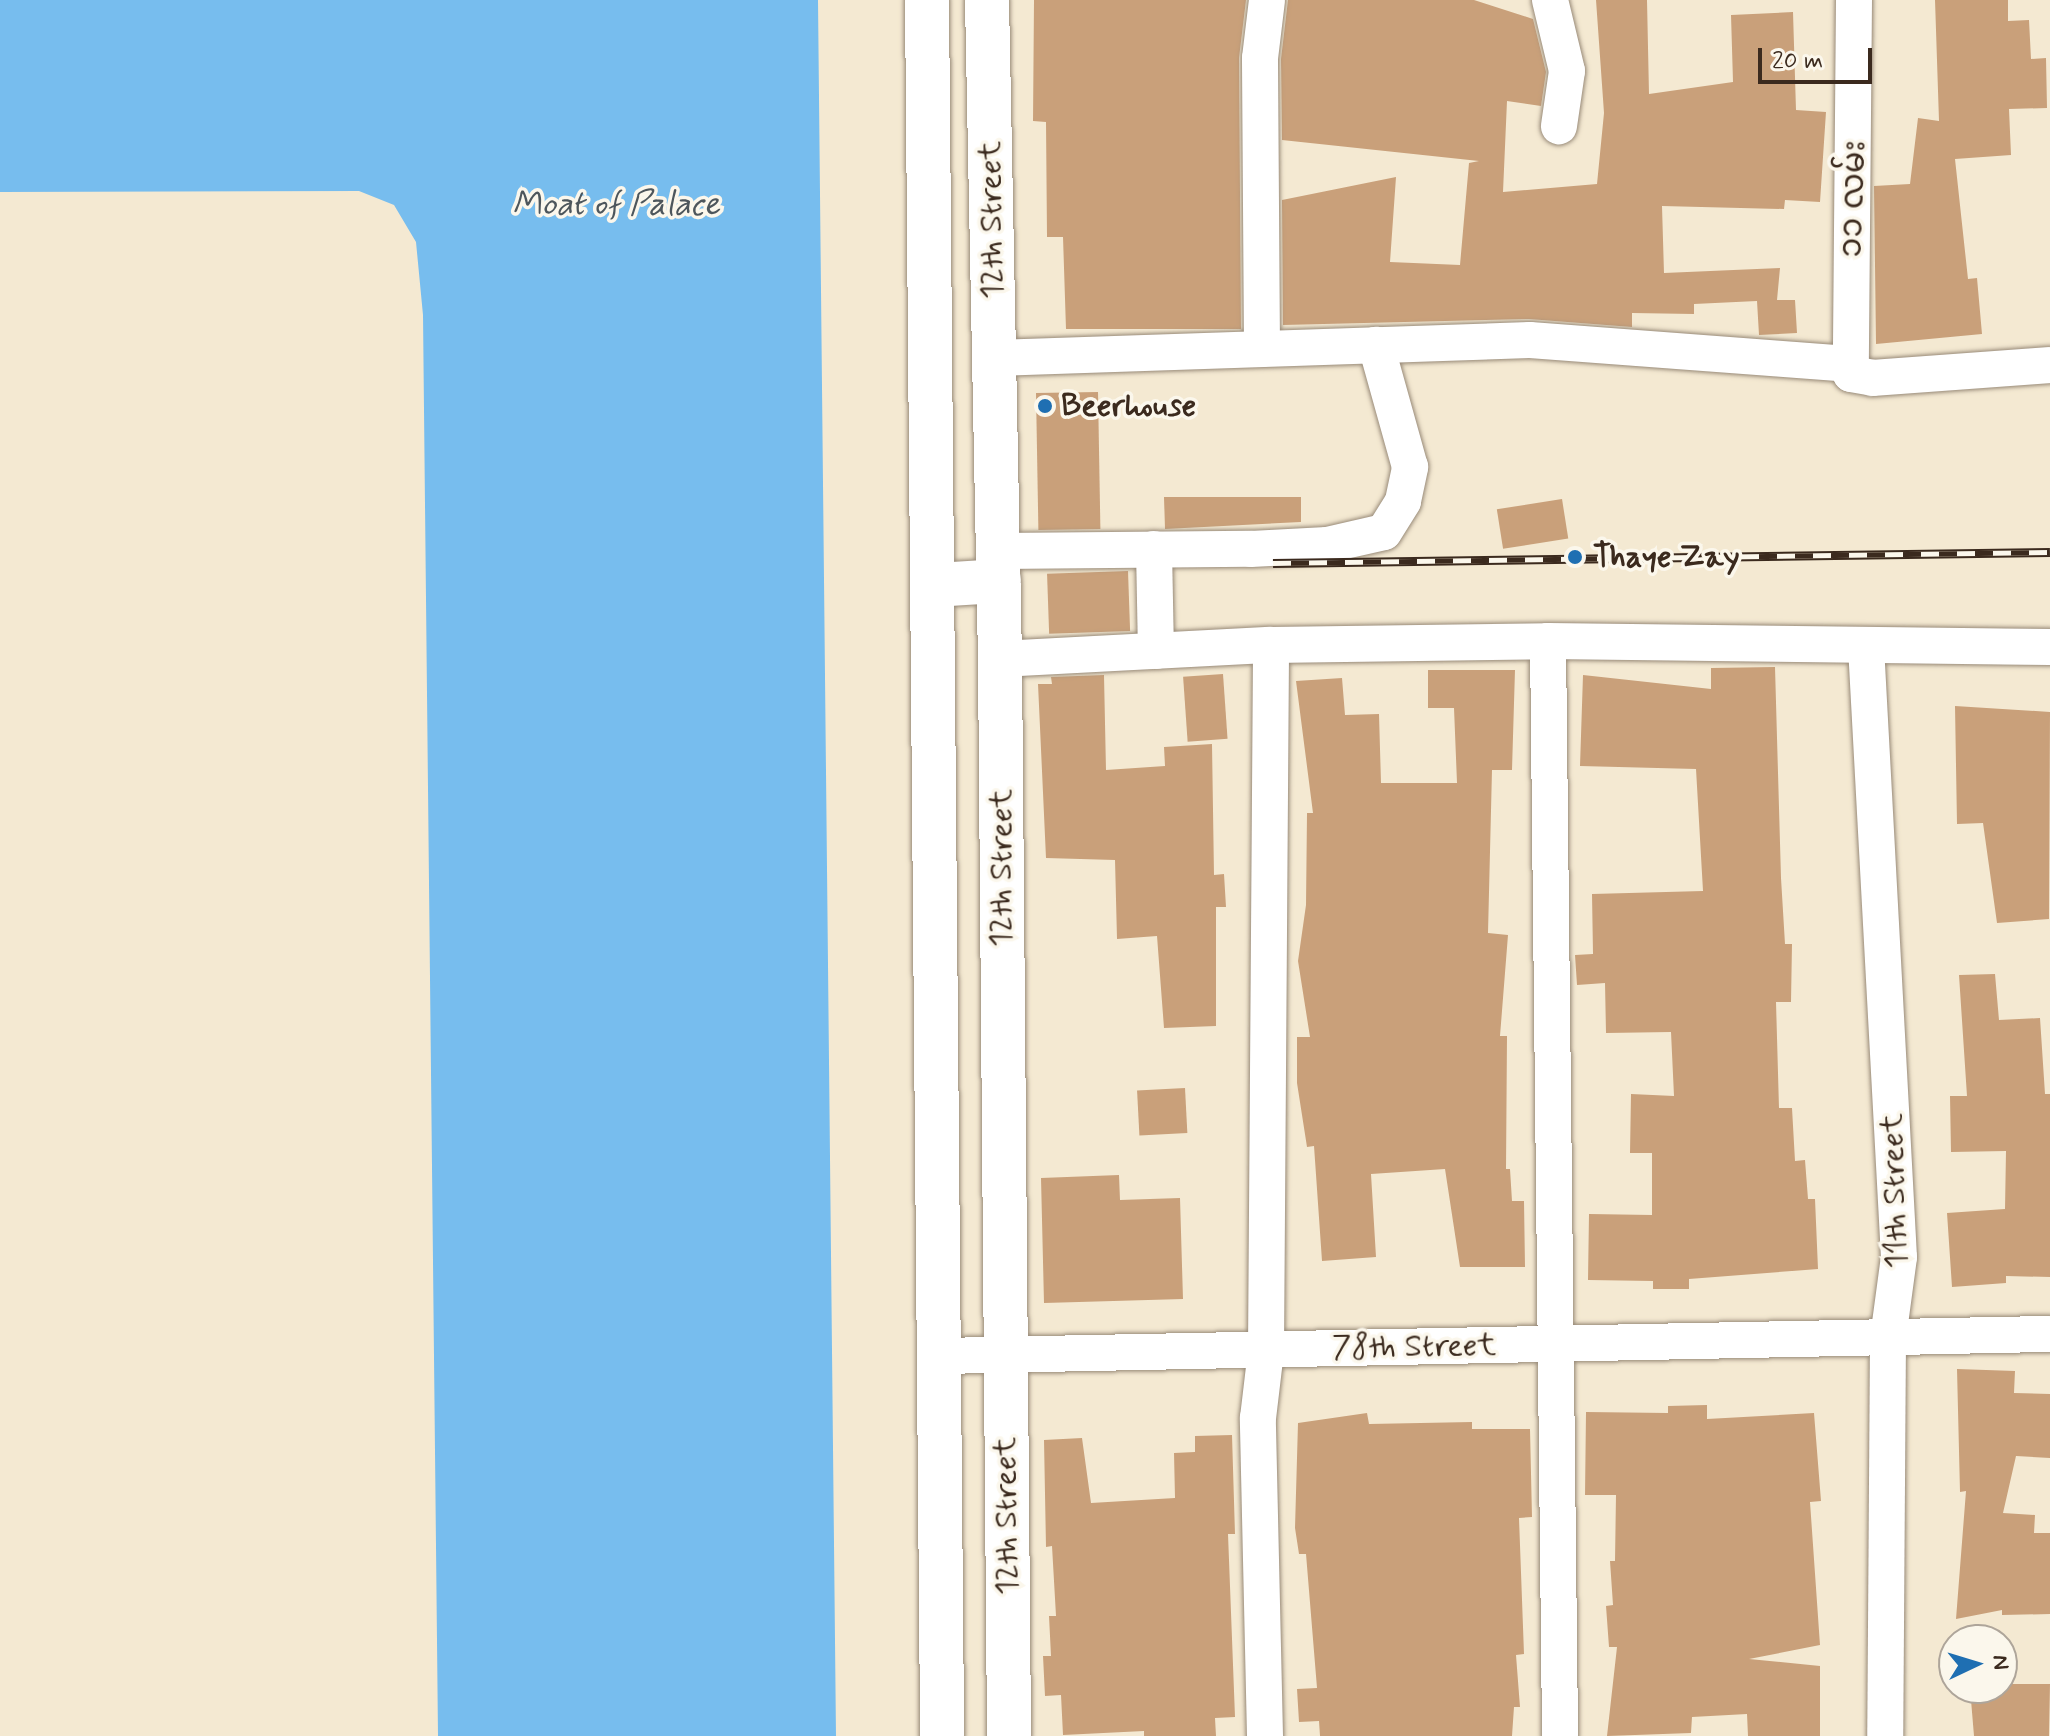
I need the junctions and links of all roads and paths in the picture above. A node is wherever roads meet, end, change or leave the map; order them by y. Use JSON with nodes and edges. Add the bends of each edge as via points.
{"nodes":[{"id":1,"x":927,"y":0,"type":"edge"},
{"id":2,"x":987,"y":0,"type":"edge"},
{"id":3,"x":1267,"y":0,"type":"edge"},
{"id":4,"x":1550,"y":0,"type":"edge"},
{"id":5,"x":1854,"y":0,"type":"edge"},
{"id":6,"x":1559,"y":126,"type":"dead end"},
{"id":7,"x":1376,"y":345,"type":"junction"},
{"id":8,"x":1262,"y":349,"type":"junction"},
{"id":9,"x":995,"y":358,"type":"junction"},
{"id":10,"x":2050,"y":365,"type":"edge"},
{"id":11,"x":1860,"y":371,"type":"junction"},
{"id":12,"x":1154,"y":549,"type":"junction"},
{"id":13,"x":999,"y":566,"type":"junction"},
{"id":14,"x":935,"y":585,"type":"junction"},
{"id":15,"x":1548,"y":641,"type":"junction"},
{"id":16,"x":1271,"y":645,"type":"junction"},
{"id":17,"x":1866,"y":646,"type":"junction"},
{"id":18,"x":2050,"y":647,"type":"edge"},
{"id":19,"x":1156,"y":651,"type":"junction"},
{"id":20,"x":1000,"y":659,"type":"junction"},
{"id":21,"x":2050,"y":1334,"type":"edge"},
{"id":22,"x":1888,"y":1338,"type":"junction"},
{"id":23,"x":1559,"y":1344,"type":"junction"},
{"id":24,"x":1266,"y":1351,"type":"junction"},
{"id":25,"x":1005,"y":1352,"type":"junction"},
{"id":26,"x":940,"y":1356,"type":"junction"},
{"id":27,"x":942,"y":1736,"type":"edge"},
{"id":28,"x":1009,"y":1736,"type":"edge"},
{"id":29,"x":1265,"y":1736,"type":"edge"},
{"id":30,"x":1560,"y":1736,"type":"edge"},
{"id":31,"x":1885,"y":1736,"type":"edge"}],
"edges":[{"from":1,"to":14,"type":"main road","name":"12th Street"},
{"from":2,"to":9,"type":"main road","name":"12th Street"},
{"from":3,"to":8,"type":"street","via":[[1258,151]]},
{"from":4,"to":6,"type":"street","via":[[1567,71]]},
{"from":5,"to":11,"type":"street","name":"၁၁ လမ်း"},
{"from":7,"to":8,"type":"street"},
{"from":7,"to":11,"type":"street","via":[[1530,340]]},
{"from":7,"to":12,"type":"street","via":[[1410,467],[1403,501],[1384,532],[1327,545]]},
{"from":8,"to":9,"type":"street"},
{"from":9,"to":13,"type":"main road","name":"12th Street"},
{"from":10,"to":11,"type":"street"},
{"from":12,"to":13,"type":"street"},
{"from":12,"to":19,"type":"street"},
{"from":13,"to":14,"type":"main road"},
{"from":13,"to":20,"type":"main road","name":"12th Street"},
{"from":14,"to":26,"type":"main road","name":"12th Street"},
{"from":15,"to":16,"type":"street"},
{"from":15,"to":17,"type":"street"},
{"from":15,"to":23,"type":"street"},
{"from":16,"to":19,"type":"street"},
{"from":16,"to":24,"type":"street"},
{"from":17,"to":18,"type":"street"},
{"from":17,"to":22,"type":"street","name":"11th Street","via":[[1899,1257]]},
{"from":19,"to":20,"type":"street"},
{"from":20,"to":25,"type":"main road","name":"12th Street"},
{"from":21,"to":22,"type":"street","name":"78th Street"},
{"from":22,"to":23,"type":"street","name":"78th Street"},
{"from":22,"to":31,"type":"street","name":"11th Street"},
{"from":23,"to":24,"type":"street","name":"78th Street"},
{"from":23,"to":30,"type":"street"},
{"from":24,"to":25,"type":"street","name":"78th Street"},
{"from":24,"to":29,"type":"street","via":[[1258,1418]]},
{"from":25,"to":26,"type":"street","name":"78th Street"},
{"from":25,"to":28,"type":"main road","name":"12th Street"},
{"from":26,"to":27,"type":"main road","name":"12th Street"}]}
